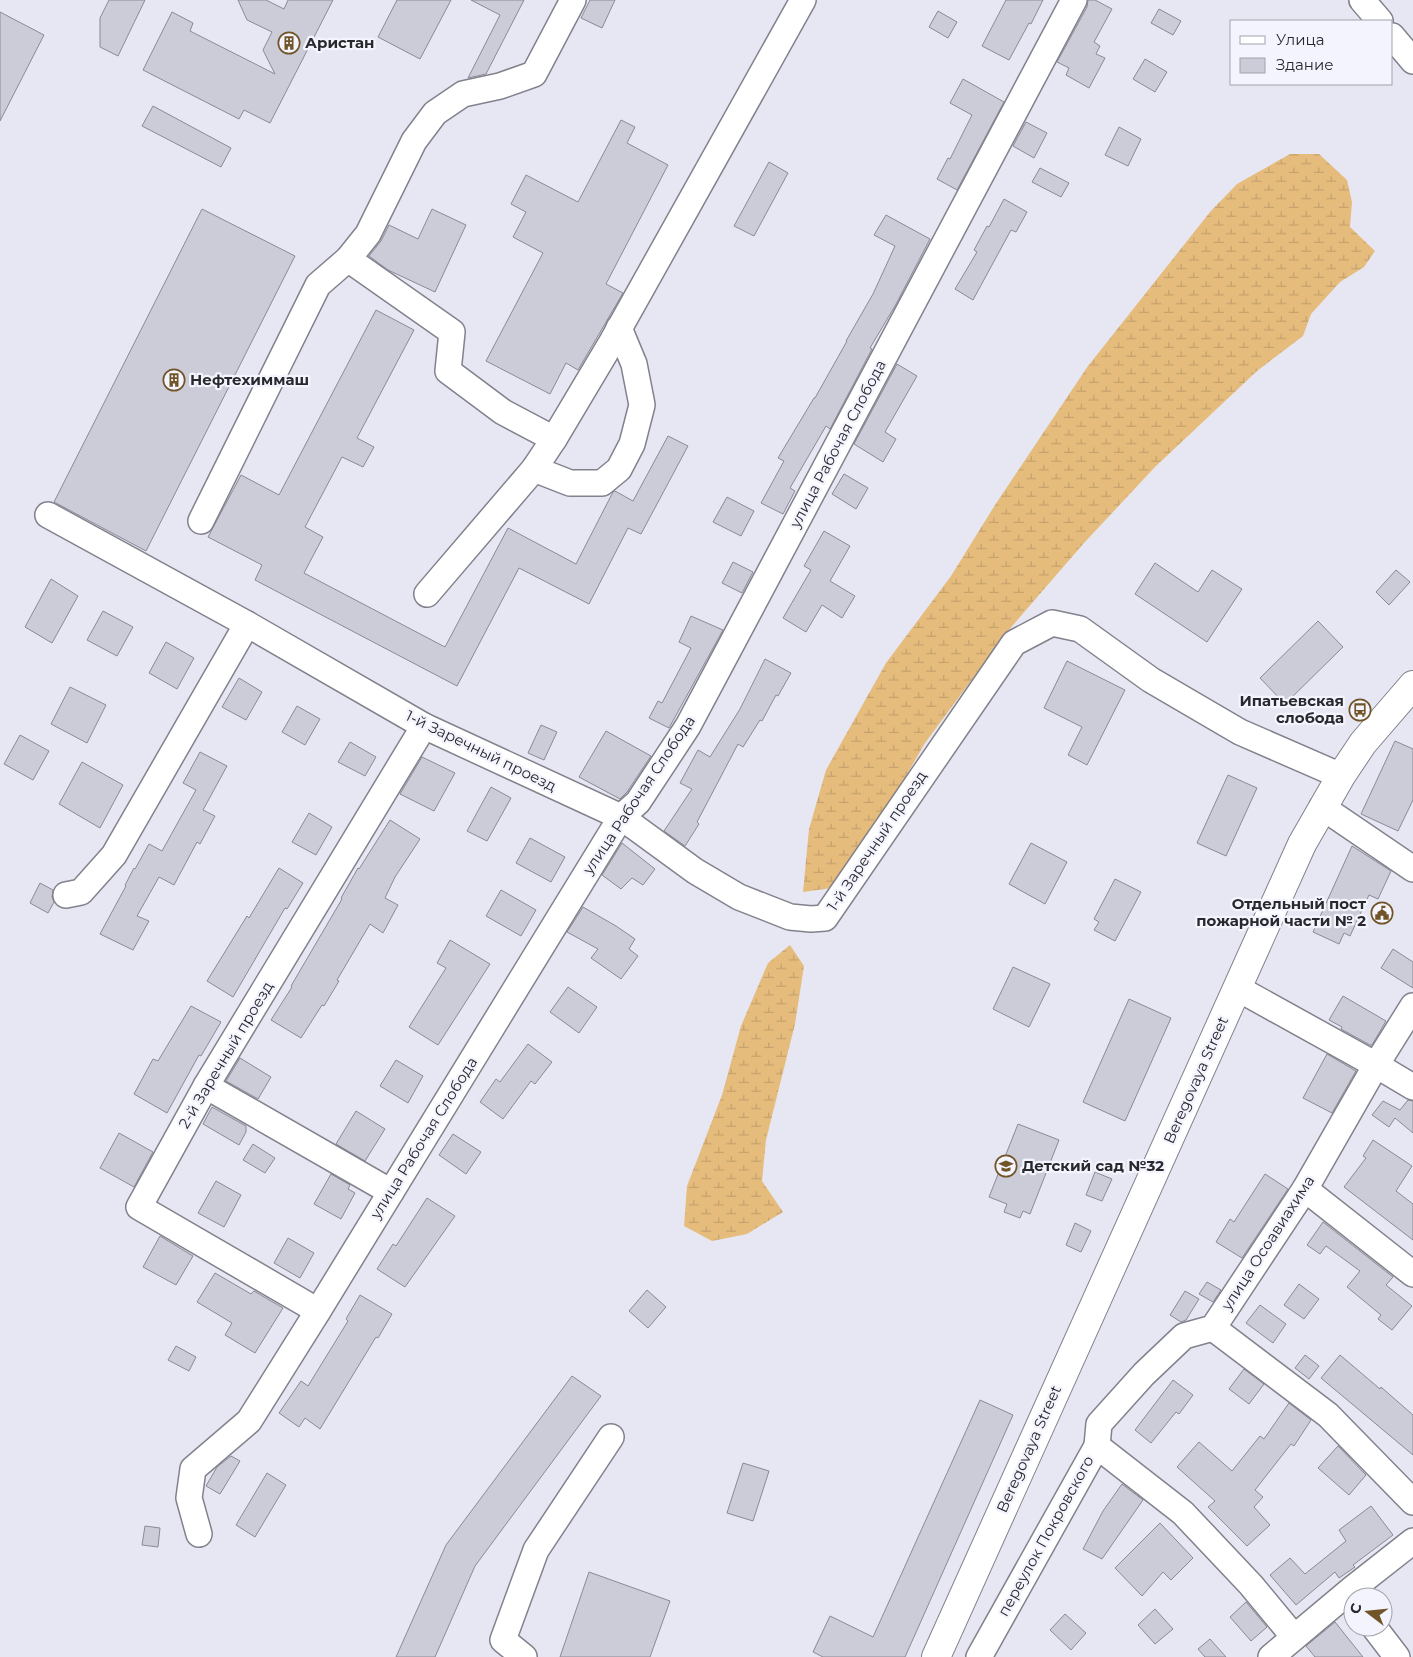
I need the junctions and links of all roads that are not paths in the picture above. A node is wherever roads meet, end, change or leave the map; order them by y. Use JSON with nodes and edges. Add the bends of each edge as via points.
{"nodes":[{"id":1,"x":573,"y":0,"type":"edge"},
{"id":2,"x":803,"y":0,"type":"edge"},
{"id":3,"x":1074,"y":0,"type":"edge"},
{"id":4,"x":1362,"y":0,"type":"edge"},
{"id":5,"x":1379,"y":20,"type":"edge"},
{"id":6,"x":1393,"y":37,"type":"edge"},
{"id":7,"x":1413,"y":62,"type":"edge"},
{"id":8,"x":348,"y":259,"type":"junction"},
{"id":9,"x":619,"y":328,"type":"junction"},
{"id":10,"x":554,"y":439,"type":"junction"},
{"id":11,"x":534,"y":468,"type":"junction"},
{"id":12,"x":48,"y":515,"type":"dead end"},
{"id":13,"x":201,"y":521,"type":"dead end"},
{"id":14,"x":427,"y":594,"type":"dead end"},
{"id":15,"x":247,"y":624,"type":"junction"},
{"id":16,"x":1413,"y":685,"type":"edge"},
{"id":17,"x":424,"y":726,"type":"junction"},
{"id":18,"x":1340,"y":776,"type":"junction"},
{"id":19,"x":1322,"y":806,"type":"junction"},
{"id":20,"x":621,"y":817,"type":"junction"},
{"id":21,"x":1413,"y":869,"type":"edge"},
{"id":22,"x":66,"y":895,"type":"dead end"},
{"id":23,"x":1237,"y":988,"type":"junction"},
{"id":24,"x":1413,"y":1006,"type":"edge"},
{"id":25,"x":1376,"y":1065,"type":"junction"},
{"id":26,"x":206,"y":1086,"type":"junction"},
{"id":27,"x":1413,"y":1087,"type":"edge"},
{"id":28,"x":1304,"y":1189,"type":"junction"},
{"id":29,"x":391,"y":1192,"type":"junction"},
{"id":30,"x":1413,"y":1274,"type":"edge"},
{"id":31,"x":318,"y":1311,"type":"junction"},
{"id":32,"x":1213,"y":1328,"type":"junction"},
{"id":33,"x":611,"y":1436,"type":"dead end"},
{"id":34,"x":1097,"y":1446,"type":"junction"},
{"id":35,"x":1413,"y":1502,"type":"edge"},
{"id":36,"x":199,"y":1534,"type":"dead end"},
{"id":37,"x":1413,"y":1541,"type":"edge"},
{"id":38,"x":1360,"y":1587,"type":"edge"},
{"id":39,"x":1343,"y":1601,"type":"edge"},
{"id":40,"x":1294,"y":1637,"type":"junction"},
{"id":41,"x":1382,"y":1637,"type":"edge"},
{"id":42,"x":524,"y":1657,"type":"edge"},
{"id":43,"x":936,"y":1657,"type":"edge"},
{"id":44,"x":978,"y":1657,"type":"edge"},
{"id":45,"x":1271,"y":1657,"type":"edge"},
{"id":46,"x":1397,"y":1657,"type":"edge"}],
"edges":[{"from":1,"to":8,"type":"street","via":[[534,74],[463,94],[435,113],[414,140],[368,234]]},
{"from":2,"to":9,"type":"street"},
{"from":3,"to":20,"type":"street","name":"улица Рабочая Слобода","via":[[688,726],[638,802]]},
{"from":4,"to":5,"type":"street"},
{"from":6,"to":7,"type":"street"},
{"from":8,"to":10,"type":"street","via":[[452,332],[448,371],[502,412]]},
{"from":8,"to":13,"type":"street","via":[[318,285]]},
{"from":9,"to":10,"type":"street"},
{"from":9,"to":11,"type":"street","via":[[634,364],[642,405],[632,444],[619,469],[602,483],[570,483]]},
{"from":10,"to":11,"type":"street"},
{"from":11,"to":14,"type":"street"},
{"from":12,"to":15,"type":"street","name":"1-й Заречный проезд"},
{"from":15,"to":17,"type":"street","name":"1-й Заречный проезд"},
{"from":15,"to":22,"type":"street","via":[[114,855],[81,892]]},
{"from":16,"to":18,"type":"main road","name":"Beregovaya Street","via":[[1363,743]]},
{"from":17,"to":20,"type":"street","name":"1-й Заречный проезд"},
{"from":17,"to":26,"type":"street","name":"2-й Заречный проезд"},
{"from":18,"to":19,"type":"main road","name":"Beregovaya Street"},
{"from":18,"to":20,"type":"street","name":"1-й Заречный проезд","via":[[1240,732],[1151,680],[1080,629],[1052,622],[1014,643],[825,918],[790,917],[739,897],[695,871]]},
{"from":19,"to":21,"type":"street"},
{"from":19,"to":23,"type":"main road","name":"Beregovaya Street"},
{"from":20,"to":29,"type":"street","name":"улица Рабочая Слобода"},
{"from":23,"to":25,"type":"street"},
{"from":23,"to":43,"type":"main road","name":"Beregovaya Street"},
{"from":24,"to":25,"type":"street","name":"улица Осоавиахима"},
{"from":25,"to":27,"type":"street"},
{"from":25,"to":28,"type":"street","name":"улица Осоавиахима"},
{"from":26,"to":29,"type":"street"},
{"from":26,"to":31,"type":"street","name":"2-й Заречный проезд","via":[[139,1207]]},
{"from":28,"to":30,"type":"street"},
{"from":28,"to":32,"type":"street","name":"улица Осоавиахима"},
{"from":29,"to":31,"type":"street","name":"улица Рабочая Слобода"},
{"from":31,"to":36,"type":"street","name":"улица Рабочая Слобода","via":[[249,1421],[193,1469],[189,1498]]},
{"from":32,"to":34,"type":"street","via":[[1184,1336],[1144,1374],[1099,1424]]},
{"from":32,"to":35,"type":"street","via":[[1328,1415]]},
{"from":33,"to":42,"type":"street","via":[[536,1550],[503,1640]]},
{"from":34,"to":40,"type":"street","name":"переулок Покровского","via":[[1183,1513],[1251,1585]]},
{"from":34,"to":44,"type":"street","name":"переулок Покровского"},
{"from":37,"to":38,"type":"street"},
{"from":39,"to":40,"type":"street"},
{"from":40,"to":45,"type":"street"},
{"from":41,"to":46,"type":"street"}]}
